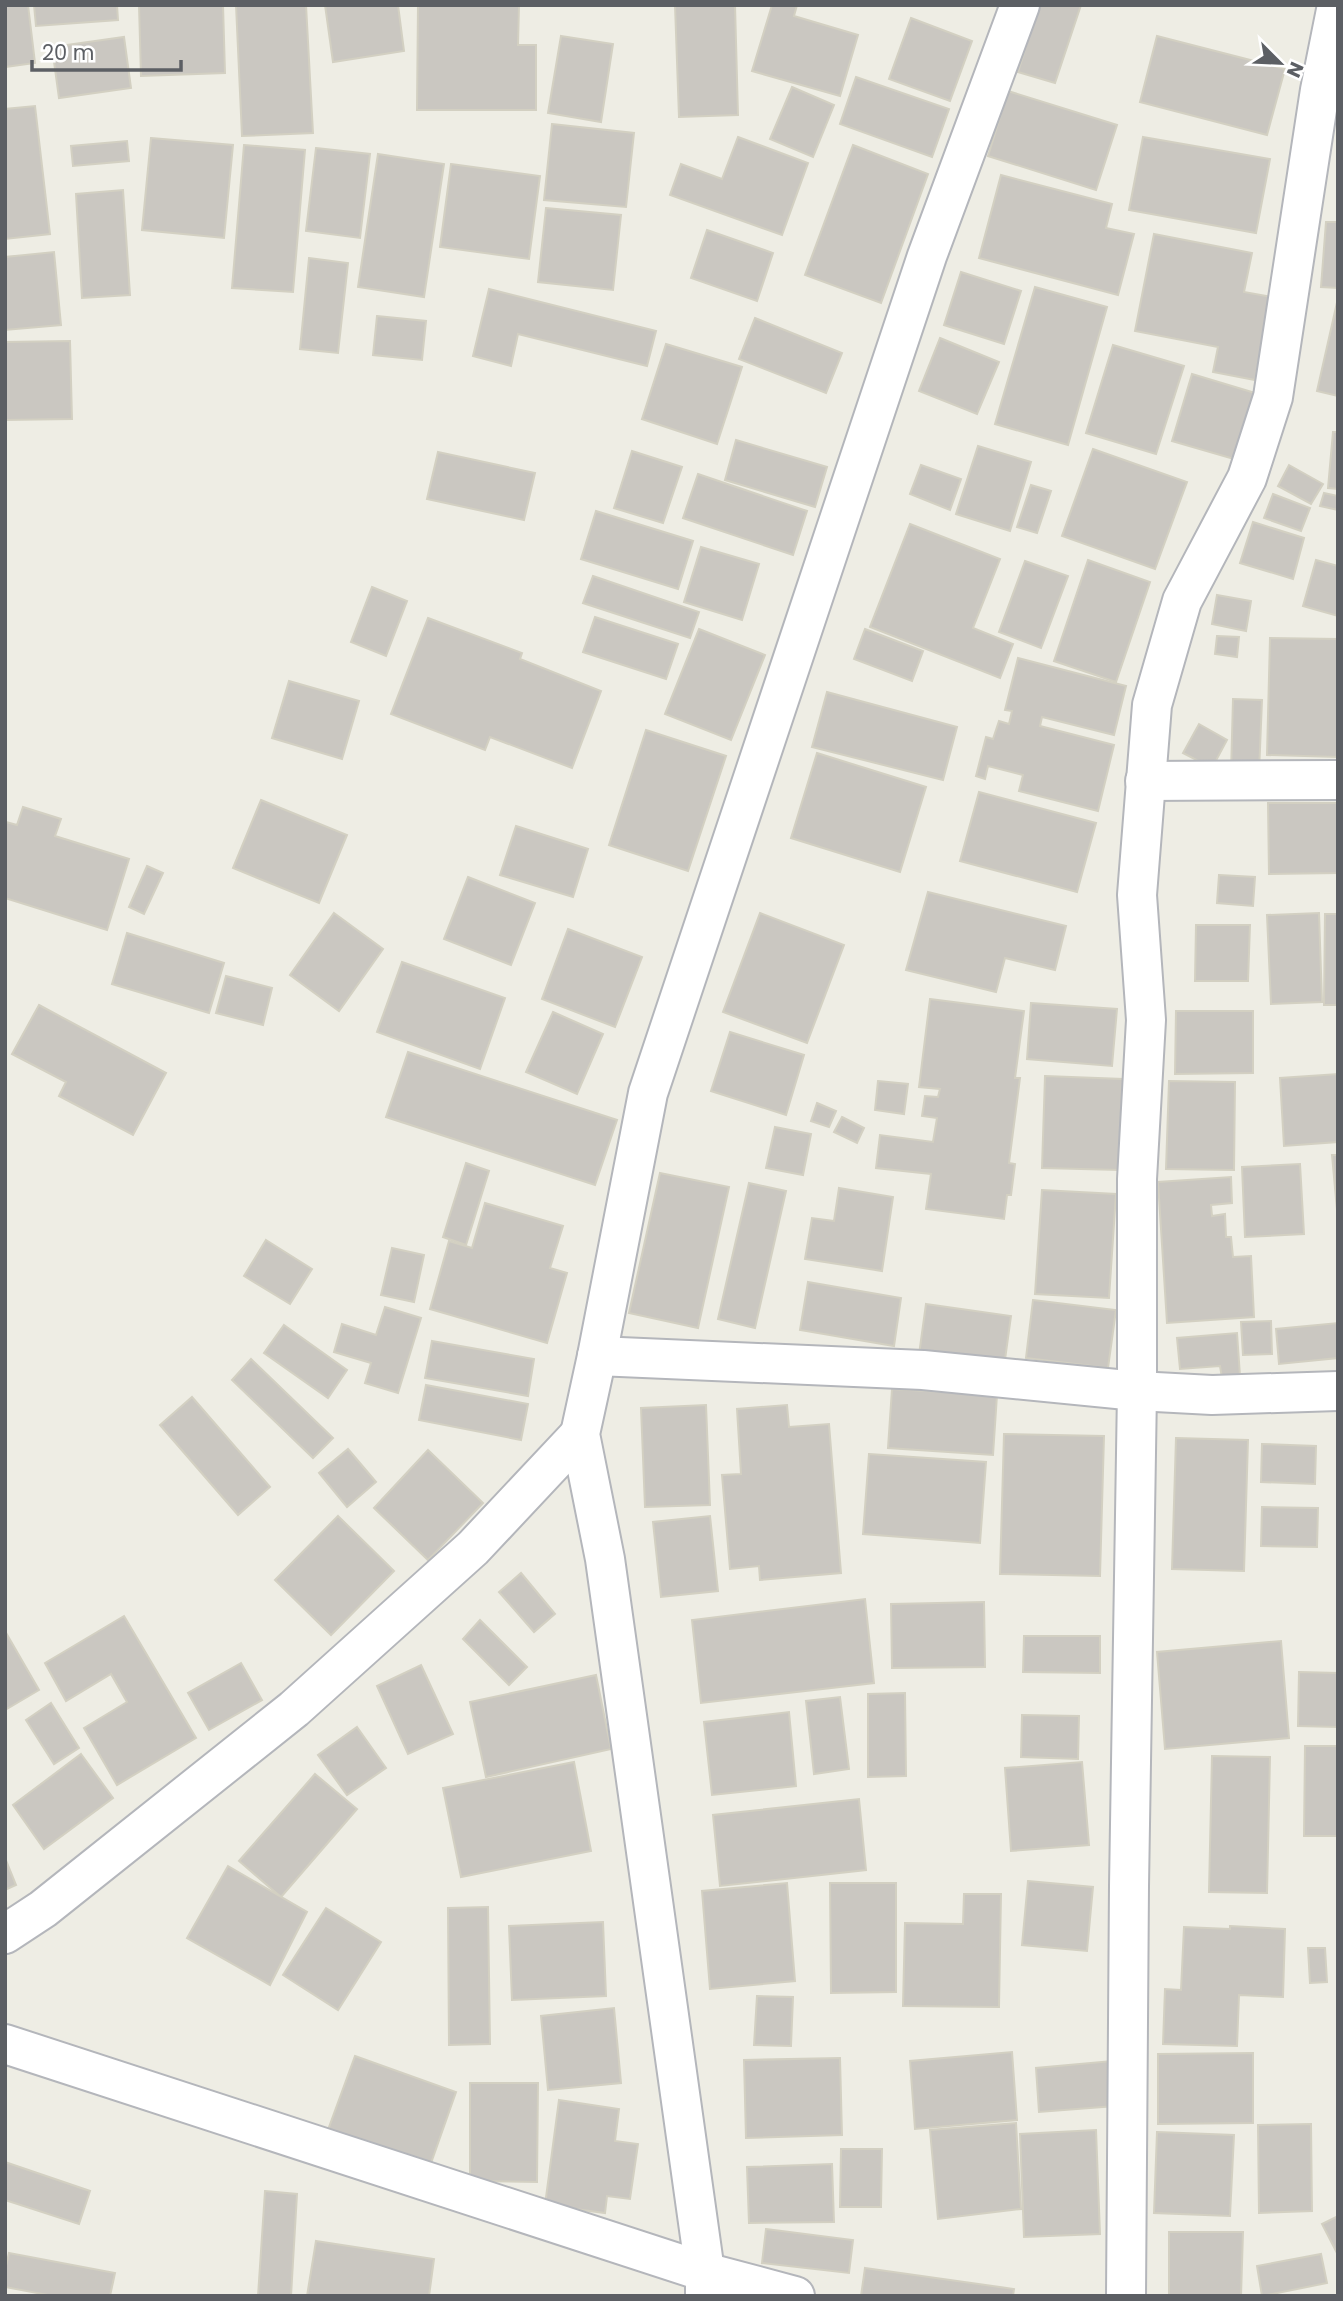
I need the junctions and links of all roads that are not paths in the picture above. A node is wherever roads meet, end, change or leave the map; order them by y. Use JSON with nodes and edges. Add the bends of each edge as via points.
{"nodes":[{"id":1,"x":1020,"y":5,"type":"edge"},
{"id":2,"x":1337,"y":5,"type":"edge"},
{"id":3,"x":1338,"y":780,"type":"edge"},
{"id":4,"x":1145,"y":781,"type":"junction"},
{"id":5,"x":597,"y":1356,"type":"junction"},
{"id":6,"x":1137,"y":1391,"type":"junction"},
{"id":7,"x":1338,"y":1391,"type":"edge"},
{"id":8,"x":580,"y":1434,"type":"junction"},
{"id":9,"x":5,"y":1934,"type":"edge"},
{"id":10,"x":5,"y":2044,"type":"edge"},
{"id":11,"x":705,"y":2284,"type":"edge"},
{"id":12,"x":795,"y":2296,"type":"edge"},
{"id":13,"x":1126,"y":2296,"type":"edge"}],
"edges":[{"from":1,"to":5,"type":"street","via":[[923,270],[648,1093]]},
{"from":2,"to":4,"type":"street","via":[[1273,397],[1247,478],[1182,601],[1152,705]]},
{"from":3,"to":4,"type":"street"},
{"from":4,"to":6,"type":"street","via":[[1137,895],[1146,1020],[1137,1179]]},
{"from":5,"to":6,"type":"street","via":[[923,1370]]},
{"from":5,"to":8,"type":"street"},
{"from":6,"to":7,"type":"street","via":[[1212,1395]]},
{"from":6,"to":13,"type":"street"},
{"from":8,"to":9,"type":"street","via":[[473,1548],[294,1709],[43,1909]]},
{"from":8,"to":11,"type":"street","via":[[605,1559]]},
{"from":10,"to":11,"type":"street"},
{"from":11,"to":12,"type":"street"}]}
